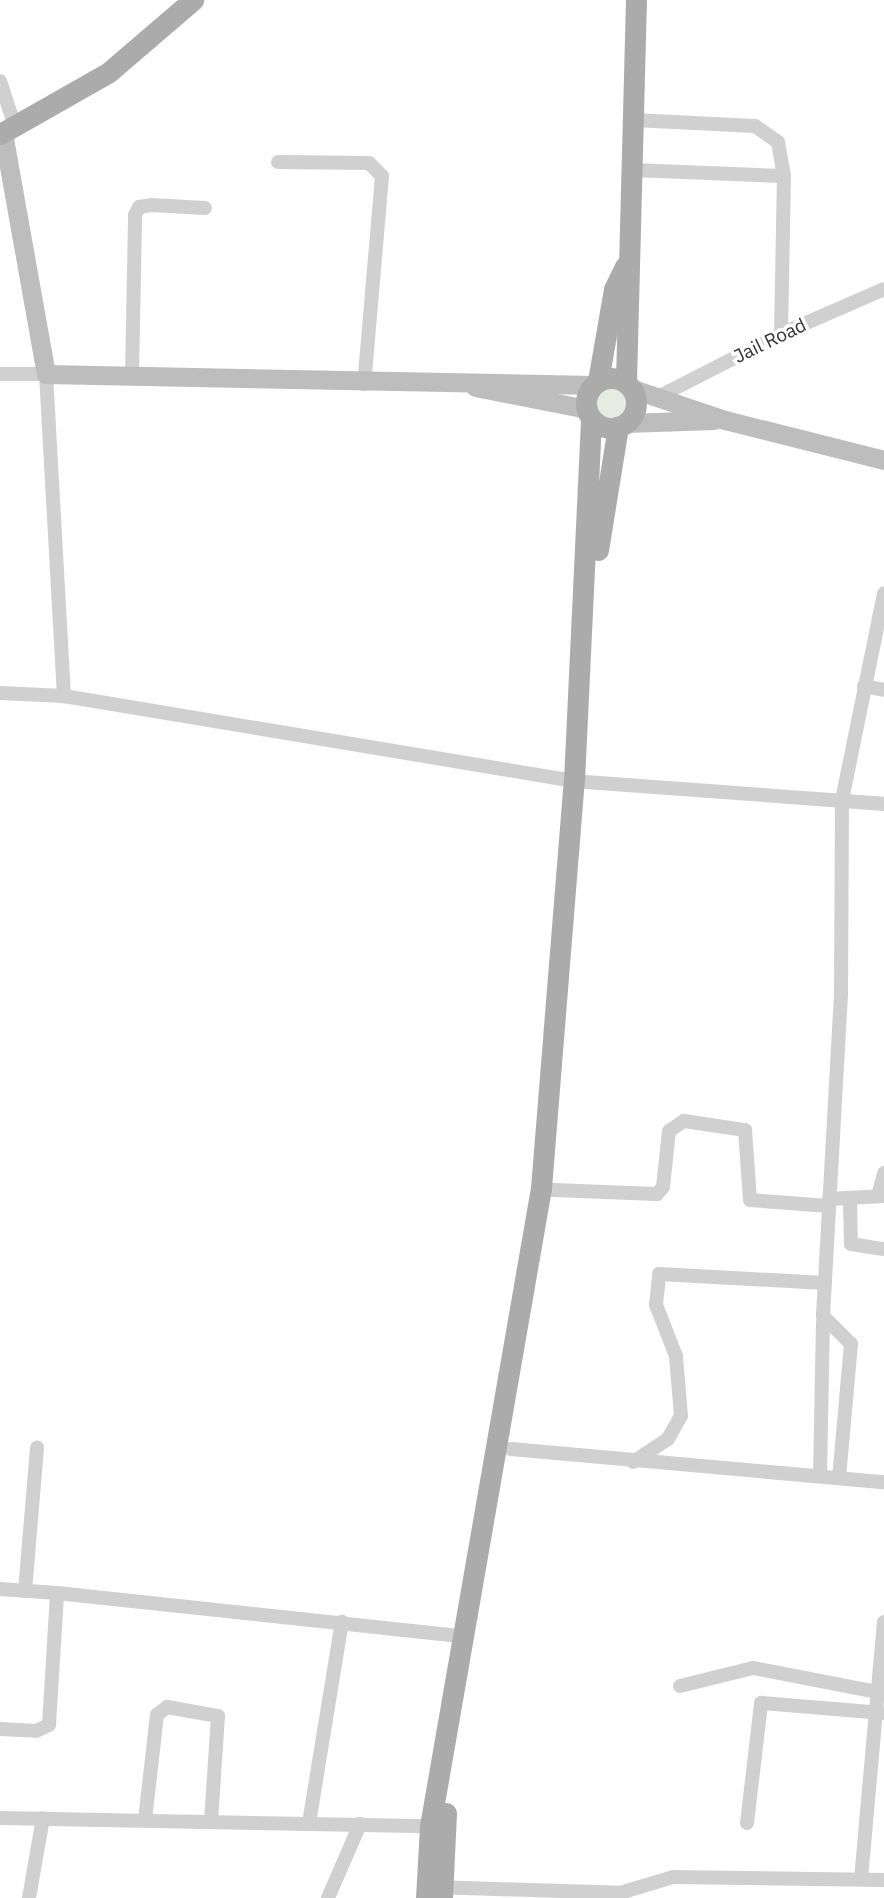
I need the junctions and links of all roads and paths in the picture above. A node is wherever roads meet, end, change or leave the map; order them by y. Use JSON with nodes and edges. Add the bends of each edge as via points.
{"nodes":[{"id":1,"x":192,"y":0,"type":"edge"},
{"id":2,"x":636,"y":0,"type":"edge"},
{"id":3,"x":0,"y":81,"type":"edge"},
{"id":4,"x":634,"y":120,"type":"junction"},
{"id":5,"x":6,"y":131,"type":"edge"},
{"id":6,"x":278,"y":162,"type":"dead end"},
{"id":7,"x":633,"y":170,"type":"junction"},
{"id":8,"x":784,"y":176,"type":"junction"},
{"id":9,"x":205,"y":208,"type":"dead end"},
{"id":10,"x":625,"y":265,"type":"junction"},
{"id":11,"x":884,"y":289,"type":"edge"},
{"id":12,"x":781,"y":334,"type":"junction"},
{"id":13,"x":0,"y":374,"type":"edge"},
{"id":14,"x":46,"y":374,"type":"junction"},
{"id":15,"x":132,"y":375,"type":"junction"},
{"id":16,"x":596,"y":383,"type":"junction"},
{"id":17,"x":364,"y":384,"type":"junction"},
{"id":18,"x":629,"y":385,"type":"junction"},
{"id":19,"x":472,"y":386,"type":"junction"},
{"id":20,"x":658,"y":397,"type":"junction"},
{"id":21,"x":589,"y":414,"type":"junction"},
{"id":22,"x":725,"y":420,"type":"junction"},
{"id":23,"x":622,"y":425,"type":"junction"},
{"id":24,"x":884,"y":460,"type":"edge"},
{"id":25,"x":884,"y":593,"type":"edge"},
{"id":26,"x":882,"y":613,"type":"edge"},
{"id":27,"x":864,"y":686,"type":"junction"},
{"id":28,"x":884,"y":690,"type":"edge"},
{"id":29,"x":0,"y":693,"type":"edge"},
{"id":30,"x":64,"y":696,"type":"junction"},
{"id":31,"x":580,"y":781,"type":"junction"},
{"id":32,"x":842,"y":800,"type":"junction"},
{"id":33,"x":884,"y":804,"type":"edge"},
{"id":34,"x":884,"y":1173,"type":"edge"},
{"id":35,"x":553,"y":1190,"type":"junction"},
{"id":36,"x":881,"y":1196,"type":"edge"},
{"id":37,"x":850,"y":1201,"type":"junction"},
{"id":38,"x":829,"y":1203,"type":"junction"},
{"id":39,"x":884,"y":1249,"type":"edge"},
{"id":40,"x":825,"y":1283,"type":"junction"},
{"id":41,"x":823,"y":1322,"type":"junction"},
{"id":42,"x":37,"y":1448,"type":"dead end"},
{"id":43,"x":511,"y":1449,"type":"junction"},
{"id":44,"x":634,"y":1462,"type":"junction"},
{"id":45,"x":820,"y":1476,"type":"junction"},
{"id":46,"x":839,"y":1478,"type":"junction"},
{"id":47,"x":884,"y":1482,"type":"edge"},
{"id":48,"x":0,"y":1589,"type":"edge"},
{"id":49,"x":25,"y":1591,"type":"junction"},
{"id":50,"x":57,"y":1593,"type":"junction"},
{"id":51,"x":342,"y":1622,"type":"junction"},
{"id":52,"x":884,"y":1622,"type":"edge"},
{"id":53,"x":462,"y":1636,"type":"junction"},
{"id":54,"x":680,"y":1686,"type":"dead end"},
{"id":55,"x":878,"y":1692,"type":"junction"},
{"id":56,"x":880,"y":1713,"type":"edge"},
{"id":57,"x":0,"y":1729,"type":"edge"},
{"id":58,"x":0,"y":1818,"type":"edge"},
{"id":59,"x":43,"y":1818,"type":"junction"},
{"id":60,"x":145,"y":1820,"type":"junction"},
{"id":61,"x":211,"y":1821,"type":"junction"},
{"id":62,"x":309,"y":1823,"type":"junction"},
{"id":63,"x":747,"y":1823,"type":"dead end"},
{"id":64,"x":360,"y":1824,"type":"junction"},
{"id":65,"x":430,"y":1826,"type":"junction"},
{"id":66,"x":861,"y":1879,"type":"junction"},
{"id":67,"x":884,"y":1880,"type":"edge"},
{"id":68,"x":434,"y":1893,"type":"edge"},
{"id":69,"x":29,"y":1898,"type":"edge"},
{"id":70,"x":328,"y":1898,"type":"edge"}],
"edges":[{"from":1,"to":5,"type":"main road","via":[[108,72]]},
{"from":2,"to":4,"type":"main road"},
{"from":3,"to":5,"type":"street"},
{"from":4,"to":7,"type":"main road"},
{"from":4,"to":8,"type":"street","via":[[755,126],[778,142]]},
{"from":5,"to":14,"type":"main road"},
{"from":6,"to":17,"type":"street","via":[[369,163],[382,176]]},
{"from":7,"to":8,"type":"street"},
{"from":7,"to":10,"type":"main road"},
{"from":8,"to":12,"type":"street"},
{"from":9,"to":15,"type":"street","via":[[151,205],[139,207],[135,215]]},
{"from":10,"to":16,"type":"main road","via":[[614,289]]},
{"from":10,"to":18,"type":"main road","via":[[630,290]]},
{"from":11,"to":12,"type":"street","name":"Jail Road"},
{"from":12,"to":20,"type":"street","name":"Jail Road"},
{"from":13,"to":14,"type":"street"},
{"from":14,"to":15,"type":"main road"},
{"from":14,"to":30,"type":"street"},
{"from":15,"to":17,"type":"main road"},
{"from":16,"to":18,"type":"main road"},
{"from":16,"to":19,"type":"main road","via":[[499,381]]},
{"from":16,"to":21,"type":"main road"},
{"from":17,"to":19,"type":"main road"},
{"from":18,"to":20,"type":"main road"},
{"from":18,"to":23,"type":"main road","via":[[636,411]]},
{"from":19,"to":21,"type":"main road"},
{"from":20,"to":22,"type":"main road"},
{"from":21,"to":23,"type":"main road"},
{"from":21,"to":31,"type":"main road"},
{"from":22,"to":23,"type":"main road"},
{"from":22,"to":24,"type":"main road"},
{"from":23,"to":31,"type":"main road","via":[[598,548]]},
{"from":25,"to":26,"type":"street"},
{"from":26,"to":27,"type":"street"},
{"from":27,"to":28,"type":"street"},
{"from":27,"to":32,"type":"street"},
{"from":29,"to":30,"type":"street"},
{"from":30,"to":31,"type":"street"},
{"from":31,"to":32,"type":"street"},
{"from":31,"to":35,"type":"main road"},
{"from":31,"to":53,"type":"main road","via":[[541,1188]]},
{"from":32,"to":33,"type":"street"},
{"from":32,"to":38,"type":"street","via":[[841,993]]},
{"from":34,"to":36,"type":"street"},
{"from":35,"to":38,"type":"street","via":[[657,1194],[663,1187],[669,1131],[684,1121],[745,1130],[750,1200]]},
{"from":35,"to":43,"type":"main road"},
{"from":36,"to":37,"type":"street"},
{"from":37,"to":38,"type":"street"},
{"from":37,"to":39,"type":"street","via":[[851,1244]]},
{"from":38,"to":40,"type":"street"},
{"from":40,"to":41,"type":"street"},
{"from":40,"to":44,"type":"street","via":[[659,1274],[656,1306],[677,1356],[681,1416],[668,1439]]},
{"from":41,"to":45,"type":"street"},
{"from":41,"to":46,"type":"street","via":[[845,1332],[851,1344]]},
{"from":42,"to":49,"type":"street"},
{"from":43,"to":44,"type":"street"},
{"from":43,"to":68,"type":"main road","via":[[469,1668]]},
{"from":44,"to":45,"type":"street"},
{"from":45,"to":46,"type":"street"},
{"from":46,"to":47,"type":"street"},
{"from":48,"to":49,"type":"street"},
{"from":49,"to":50,"type":"street"},
{"from":50,"to":51,"type":"street"},
{"from":50,"to":57,"type":"street","via":[[49,1725],[36,1731]]},
{"from":51,"to":53,"type":"street"},
{"from":51,"to":62,"type":"street"},
{"from":52,"to":55,"type":"street"},
{"from":53,"to":65,"type":"main road"},
{"from":54,"to":55,"type":"street","via":[[754,1668]]},
{"from":55,"to":56,"type":"street"},
{"from":56,"to":63,"type":"street","via":[[761,1703]]},
{"from":56,"to":66,"type":"street"},
{"from":58,"to":59,"type":"street"},
{"from":59,"to":60,"type":"street"},
{"from":59,"to":69,"type":"street"},
{"from":60,"to":61,"type":"street"},
{"from":60,"to":61,"type":"street","via":[[157,1715],[167,1707],[218,1716]]},
{"from":61,"to":62,"type":"street"},
{"from":62,"to":64,"type":"street"},
{"from":64,"to":65,"type":"street"},
{"from":64,"to":70,"type":"street"},
{"from":65,"to":68,"type":"main road"},
{"from":66,"to":67,"type":"street"},
{"from":66,"to":68,"type":"street","via":[[673,1877],[620,1893]]}]}
